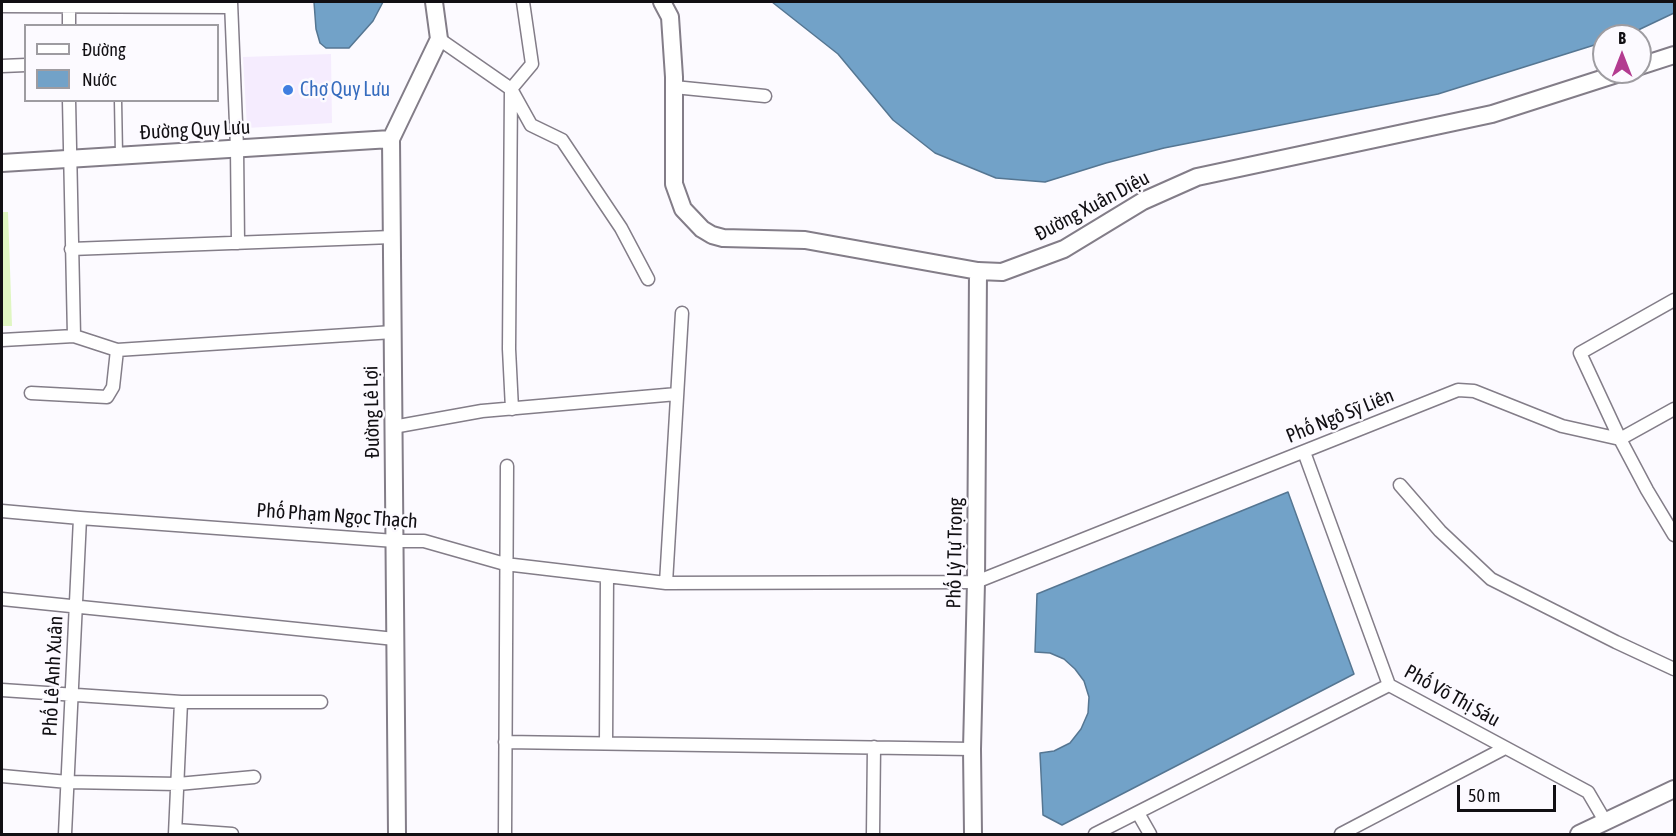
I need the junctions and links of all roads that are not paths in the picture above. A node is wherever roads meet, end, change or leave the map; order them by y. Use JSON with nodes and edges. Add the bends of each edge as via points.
{"nodes":[{"id":1,"x":434,"y":2,"type":"edge"},
{"id":2,"x":523,"y":2,"type":"edge"},
{"id":3,"x":662,"y":2,"type":"edge"},
{"id":4,"x":69,"y":4,"type":"edge"},
{"id":5,"x":231,"y":4,"type":"edge"},
{"id":6,"x":2,"y":6,"type":"edge"},
{"id":7,"x":69,"y":24,"type":"edge"},
{"id":8,"x":439,"y":39,"type":"junction"},
{"id":9,"x":1674,"y":55,"type":"edge"},
{"id":10,"x":1652,"y":62,"type":"edge"},
{"id":11,"x":24,"y":65,"type":"edge"},
{"id":12,"x":2,"y":66,"type":"edge"},
{"id":13,"x":1592,"y":82,"type":"edge"},
{"id":14,"x":674,"y":87,"type":"junction"},
{"id":15,"x":511,"y":89,"type":"junction"},
{"id":16,"x":765,"y":96,"type":"dead end"},
{"id":17,"x":69,"y":102,"type":"edge"},
{"id":18,"x":118,"y":102,"type":"edge"},
{"id":19,"x":391,"y":139,"type":"junction"},
{"id":20,"x":237,"y":148,"type":"junction"},
{"id":21,"x":119,"y":155,"type":"junction"},
{"id":22,"x":69,"y":158,"type":"junction"},
{"id":23,"x":2,"y":163,"type":"edge"},
{"id":24,"x":392,"y":237,"type":"junction"},
{"id":25,"x":238,"y":243,"type":"junction"},
{"id":26,"x":71,"y":249,"type":"junction"},
{"id":27,"x":978,"y":271,"type":"junction"},
{"id":28,"x":648,"y":279,"type":"dead end"},
{"id":29,"x":1674,"y":300,"type":"edge"},
{"id":30,"x":682,"y":313,"type":"dead end"},
{"id":31,"x":393,"y":332,"type":"junction"},
{"id":32,"x":74,"y":336,"type":"junction"},
{"id":33,"x":2,"y":340,"type":"edge"},
{"id":34,"x":117,"y":350,"type":"junction"},
{"id":35,"x":31,"y":393,"type":"dead end"},
{"id":36,"x":677,"y":394,"type":"junction"},
{"id":37,"x":512,"y":409,"type":"junction"},
{"id":38,"x":1674,"y":409,"type":"edge"},
{"id":39,"x":393,"y":427,"type":"junction"},
{"id":40,"x":1620,"y":439,"type":"junction"},
{"id":41,"x":1304,"y":452,"type":"junction"},
{"id":42,"x":507,"y":466,"type":"dead end"},
{"id":43,"x":1400,"y":485,"type":"dead end"},
{"id":44,"x":2,"y":511,"type":"edge"},
{"id":45,"x":80,"y":518,"type":"junction"},
{"id":46,"x":1674,"y":535,"type":"edge"},
{"id":47,"x":395,"y":541,"type":"junction"},
{"id":48,"x":505,"y":564,"type":"junction"},
{"id":49,"x":607,"y":576,"type":"junction"},
{"id":50,"x":976,"y":582,"type":"junction"},
{"id":51,"x":666,"y":583,"type":"junction"},
{"id":52,"x":2,"y":599,"type":"edge"},
{"id":53,"x":76,"y":606,"type":"junction"},
{"id":54,"x":395,"y":639,"type":"junction"},
{"id":55,"x":1674,"y":669,"type":"edge"},
{"id":56,"x":1389,"y":685,"type":"junction"},
{"id":57,"x":2,"y":690,"type":"edge"},
{"id":58,"x":72,"y":696,"type":"junction"},
{"id":59,"x":182,"y":702,"type":"junction"},
{"id":60,"x":321,"y":702,"type":"dead end"},
{"id":61,"x":505,"y":742,"type":"junction"},
{"id":62,"x":606,"y":744,"type":"junction"},
{"id":63,"x":874,"y":747,"type":"junction"},
{"id":64,"x":1505,"y":748,"type":"junction"},
{"id":65,"x":972,"y":749,"type":"junction"},
{"id":66,"x":2,"y":776,"type":"edge"},
{"id":67,"x":254,"y":777,"type":"dead end"},
{"id":68,"x":68,"y":782,"type":"junction"},
{"id":69,"x":178,"y":784,"type":"junction"},
{"id":70,"x":1674,"y":789,"type":"edge"},
{"id":71,"x":1138,"y":813,"type":"junction"},
{"id":72,"x":1605,"y":821,"type":"junction"},
{"id":73,"x":176,"y":832,"type":"edge"},
{"id":74,"x":65,"y":834,"type":"edge"},
{"id":75,"x":232,"y":834,"type":"edge"},
{"id":76,"x":397,"y":834,"type":"edge"},
{"id":77,"x":505,"y":834,"type":"edge"},
{"id":78,"x":873,"y":834,"type":"edge"},
{"id":79,"x":973,"y":834,"type":"edge"},
{"id":80,"x":1095,"y":834,"type":"edge"},
{"id":81,"x":1150,"y":834,"type":"edge"},
{"id":82,"x":1341,"y":834,"type":"edge"},
{"id":83,"x":1579,"y":834,"type":"edge"}],
"edges":[{"from":1,"to":8,"type":"street"},
{"from":2,"to":15,"type":"street","via":[[532,64]]},
{"from":3,"to":14,"type":"street","name":"Đường Xuân Diệu","via":[[670,17]]},
{"from":4,"to":5,"type":"street"},
{"from":4,"to":6,"type":"street"},
{"from":4,"to":7,"type":"street"},
{"from":5,"to":20,"type":"street"},
{"from":8,"to":15,"type":"street"},
{"from":8,"to":19,"type":"street","name":"Đường Lê Lợi"},
{"from":9,"to":10,"type":"street"},
{"from":11,"to":12,"type":"street"},
{"from":13,"to":27,"type":"street","name":"Đường Xuân Diệu","via":[[1492,114],[1197,177],[1143,201],[1064,249],[1002,272]]},
{"from":14,"to":16,"type":"street"},
{"from":14,"to":27,"type":"street","name":"Đường Xuân Diệu","via":[[674,184],[684,208],[702,229],[723,238],[805,240]]},
{"from":15,"to":28,"type":"street","via":[[531,125],[562,140],[621,228]]},
{"from":15,"to":37,"type":"street"},
{"from":17,"to":22,"type":"street"},
{"from":18,"to":21,"type":"lane"},
{"from":19,"to":20,"type":"street","name":"Đường Quy Lưu"},
{"from":19,"to":24,"type":"street","name":"Đường Lê Lợi"},
{"from":20,"to":21,"type":"street","name":"Đường Quy Lưu"},
{"from":20,"to":25,"type":"street"},
{"from":21,"to":22,"type":"street","name":"Đường Quy Lưu"},
{"from":22,"to":23,"type":"street","name":"Đường Quy Lưu"},
{"from":22,"to":26,"type":"street"},
{"from":24,"to":25,"type":"street"},
{"from":24,"to":31,"type":"street","name":"Đường Lê Lợi"},
{"from":25,"to":26,"type":"street"},
{"from":26,"to":32,"type":"street"},
{"from":27,"to":50,"type":"street","name":"Phố Lý Tự Trọng"},
{"from":29,"to":40,"type":"street","via":[[1580,353]]},
{"from":30,"to":36,"type":"street"},
{"from":31,"to":34,"type":"street"},
{"from":31,"to":39,"type":"street","name":"Đường Lê Lợi"},
{"from":32,"to":33,"type":"street"},
{"from":32,"to":34,"type":"street"},
{"from":34,"to":35,"type":"street","via":[[113,387],[107,397]]},
{"from":36,"to":37,"type":"street"},
{"from":36,"to":51,"type":"street"},
{"from":37,"to":39,"type":"street"},
{"from":38,"to":40,"type":"street"},
{"from":39,"to":47,"type":"street","name":"Đường Lê Lợi"},
{"from":40,"to":41,"type":"street","name":"Phố Ngô Sỹ Liên","via":[[1562,426],[1474,391],[1458,390]]},
{"from":40,"to":46,"type":"street"},
{"from":41,"to":50,"type":"street","name":"Phố Ngô Sỹ Liên"},
{"from":41,"to":56,"type":"street","name":"Phố Võ Thị Sáu"},
{"from":42,"to":48,"type":"street"},
{"from":43,"to":55,"type":"street","via":[[1440,531],[1491,579]]},
{"from":44,"to":45,"type":"street","name":"Phố Phạm Ngọc Thạch"},
{"from":45,"to":47,"type":"street","name":"Phố Phạm Ngọc Thạch"},
{"from":45,"to":53,"type":"street","name":"Phố Lê Anh Xuân"},
{"from":47,"to":48,"type":"street","name":"Phố Phạm Ngọc Thạch","via":[[424,541]]},
{"from":47,"to":54,"type":"street","name":"Đường Lê Lợi"},
{"from":48,"to":49,"type":"street","name":"Phố Phạm Ngọc Thạch"},
{"from":48,"to":61,"type":"street"},
{"from":49,"to":51,"type":"street","name":"Phố Phạm Ngọc Thạch"},
{"from":49,"to":62,"type":"street"},
{"from":50,"to":51,"type":"street","name":"Phố Phạm Ngọc Thạch"},
{"from":50,"to":65,"type":"street","name":"Phố Lý Tự Trọng"},
{"from":52,"to":53,"type":"street"},
{"from":53,"to":54,"type":"street"},
{"from":53,"to":58,"type":"street","name":"Phố Lê Anh Xuân"},
{"from":54,"to":76,"type":"street","name":"Đường Lê Lợi"},
{"from":56,"to":64,"type":"street","name":"Phố Võ Thị Sáu"},
{"from":56,"to":71,"type":"street"},
{"from":57,"to":58,"type":"street"},
{"from":58,"to":59,"type":"street"},
{"from":58,"to":68,"type":"street","name":"Phố Lê Anh Xuân"},
{"from":59,"to":60,"type":"street"},
{"from":59,"to":69,"type":"street"},
{"from":61,"to":62,"type":"street"},
{"from":61,"to":77,"type":"street"},
{"from":62,"to":63,"type":"street"},
{"from":63,"to":65,"type":"street"},
{"from":63,"to":78,"type":"street"},
{"from":64,"to":72,"type":"street","name":"Phố Võ Thị Sáu","via":[[1587,792]]},
{"from":64,"to":82,"type":"street"},
{"from":65,"to":79,"type":"street","name":"Phố Lý Tự Trọng"},
{"from":66,"to":68,"type":"street"},
{"from":67,"to":69,"type":"street"},
{"from":68,"to":69,"type":"street"},
{"from":68,"to":74,"type":"street","name":"Phố Lê Anh Xuân"},
{"from":69,"to":73,"type":"street"},
{"from":70,"to":72,"type":"street"},
{"from":71,"to":80,"type":"street"},
{"from":71,"to":81,"type":"street"},
{"from":72,"to":83,"type":"street"},
{"from":73,"to":75,"type":"street"}]}
